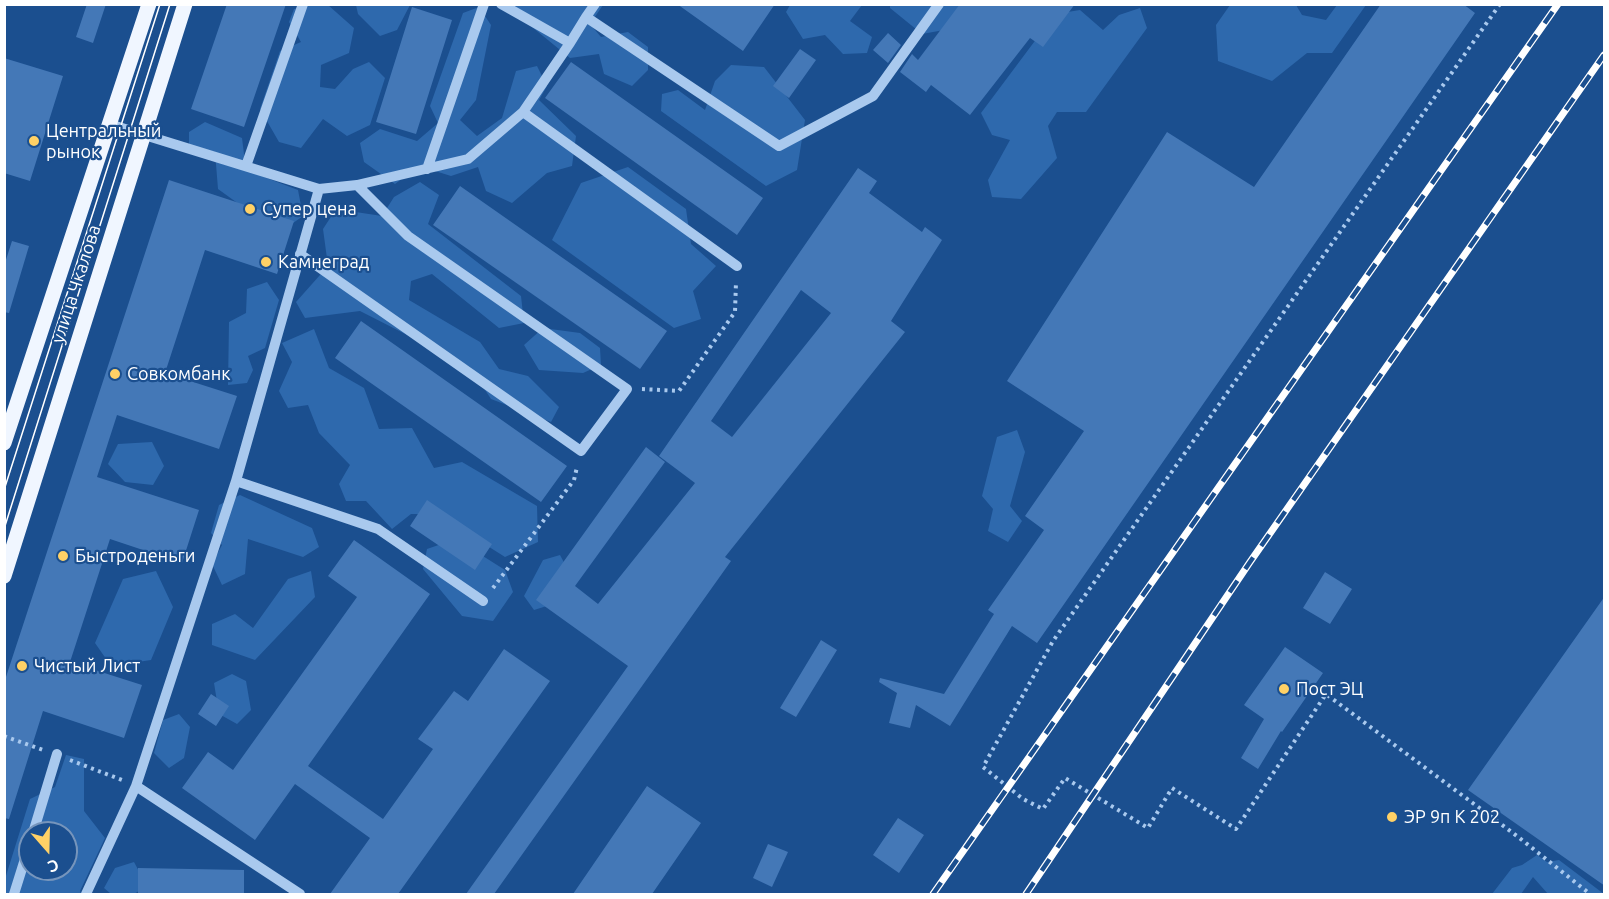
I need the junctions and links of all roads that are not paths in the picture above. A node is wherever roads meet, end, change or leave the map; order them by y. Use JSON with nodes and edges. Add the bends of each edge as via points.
{"nodes":[{"id":1,"x":149,"y":4,"type":"edge"},
{"id":2,"x":185,"y":4,"type":"edge"},
{"id":3,"x":303,"y":4,"type":"edge"},
{"id":4,"x":484,"y":4,"type":"edge"},
{"id":5,"x":501,"y":4,"type":"edge"},
{"id":6,"x":595,"y":4,"type":"edge"},
{"id":7,"x":939,"y":4,"type":"edge"},
{"id":8,"x":586,"y":17,"type":"junction"},
{"id":9,"x":570,"y":43,"type":"junction"},
{"id":10,"x":523,"y":112,"type":"junction"},
{"id":11,"x":109,"y":124,"type":"junction"},
{"id":12,"x":144,"y":135,"type":"junction"},
{"id":13,"x":246,"y":166,"type":"junction"},
{"id":14,"x":427,"y":169,"type":"junction"},
{"id":15,"x":357,"y":185,"type":"junction"},
{"id":16,"x":319,"y":189,"type":"junction"},
{"id":17,"x":300,"y":254,"type":"junction"},
{"id":18,"x":737,"y":266,"type":"road end"},
{"id":19,"x":4,"y":443,"type":"edge"},
{"id":20,"x":236,"y":481,"type":"junction"},
{"id":21,"x":4,"y":576,"type":"edge"},
{"id":22,"x":483,"y":601,"type":"road end"},
{"id":23,"x":57,"y":754,"type":"dead end"},
{"id":24,"x":136,"y":786,"type":"junction"},
{"id":25,"x":37,"y":821,"type":"edge"},
{"id":26,"x":86,"y":894,"type":"edge"},
{"id":27,"x":300,"y":894,"type":"edge"}],
"edges":[{"from":1,"to":11,"type":"main road","name":"улица Чкалова"},
{"from":2,"to":12,"type":"main road","name":"улица Чкалова"},
{"from":3,"to":13,"type":"lane"},
{"from":4,"to":14,"type":"lane"},
{"from":5,"to":9,"type":"lane"},
{"from":6,"to":8,"type":"lane"},
{"from":7,"to":8,"type":"lane","via":[[873,96],[779,146]]},
{"from":8,"to":9,"type":"lane"},
{"from":9,"to":10,"type":"lane"},
{"from":10,"to":14,"type":"lane","via":[[468,159]]},
{"from":10,"to":18,"type":"lane"},
{"from":11,"to":12,"type":"lane"},
{"from":11,"to":19,"type":"main road","name":"улица Чкалова"},
{"from":12,"to":13,"type":"lane"},
{"from":12,"to":21,"type":"main road","name":"улица Чкалова"},
{"from":13,"to":16,"type":"lane"},
{"from":14,"to":15,"type":"lane"},
{"from":15,"to":16,"type":"lane"},
{"from":15,"to":17,"type":"lane","via":[[408,236],[627,389],[581,451]]},
{"from":16,"to":17,"type":"lane"},
{"from":17,"to":20,"type":"lane"},
{"from":20,"to":22,"type":"lane","via":[[378,529]]},
{"from":20,"to":24,"type":"lane"},
{"from":23,"to":25,"type":"lane"},
{"from":24,"to":26,"type":"lane"},
{"from":24,"to":27,"type":"lane"}]}
